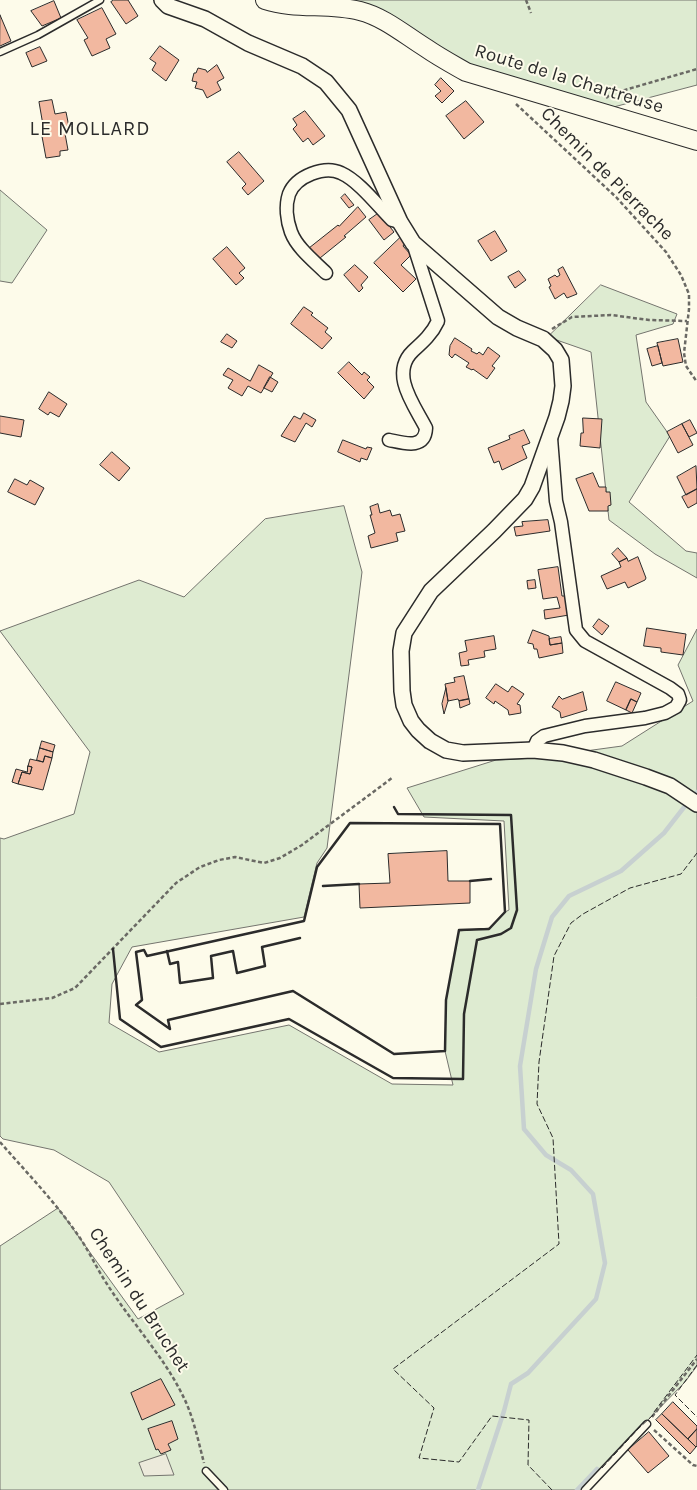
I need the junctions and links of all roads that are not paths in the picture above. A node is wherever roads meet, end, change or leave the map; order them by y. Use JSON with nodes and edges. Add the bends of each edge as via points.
{"nodes":[{"id":1,"x":100,"y":0,"type":"edge"},
{"id":2,"x":162,"y":0,"type":"edge"},
{"id":3,"x":265,"y":0,"type":"edge"},
{"id":4,"x":0,"y":52,"type":"edge"},
{"id":5,"x":697,"y":141,"type":"edge"},
{"id":6,"x":400,"y":222,"type":"junction"},
{"id":7,"x":413,"y":243,"type":"junction"},
{"id":8,"x":326,"y":273,"type":"dead end"},
{"id":9,"x":550,"y":433,"type":"junction"},
{"id":10,"x":389,"y":440,"type":"dead end"},
{"id":11,"x":533,"y":750,"type":"junction"},
{"id":12,"x":697,"y":804,"type":"edge"},
{"id":13,"x":647,"y":1424,"type":"road end"},
{"id":14,"x":206,"y":1471,"type":"road end"},
{"id":15,"x":224,"y":1490,"type":"edge"},
{"id":16,"x":585,"y":1490,"type":"edge"}],
"edges":[{"from":1,"to":4,"type":"lane"},
{"from":2,"to":6,"type":"street","via":[[168,6],[302,66],[326,82],[349,110]]},
{"from":3,"to":5,"type":"main road","name":"Route de la Chartreuse","via":[[360,11],[389,24],[466,72]]},
{"from":6,"to":7,"type":"street"},
{"from":6,"to":8,"type":"street","via":[[392,220],[341,172],[332,169],[308,176],[290,191],[287,213],[297,242]]},
{"from":7,"to":9,"type":"street","via":[[498,318],[543,339],[555,350],[561,360],[563,386]]},
{"from":7,"to":10,"type":"street","via":[[438,321],[433,332],[408,357],[403,370],[404,386],[426,433],[421,442]]},
{"from":9,"to":11,"type":"street","via":[[525,499],[431,591],[404,633],[400,651],[404,705],[411,721],[430,741],[446,750],[463,753]]},
{"from":9,"to":11,"type":"street","via":[[556,501],[576,630],[585,641],[670,688],[680,700],[676,707],[665,713],[544,736]]},
{"from":11,"to":12,"type":"street","via":[[594,760],[646,776],[670,786]]},
{"from":13,"to":16,"type":"lane"},
{"from":14,"to":15,"type":"lane"}]}
